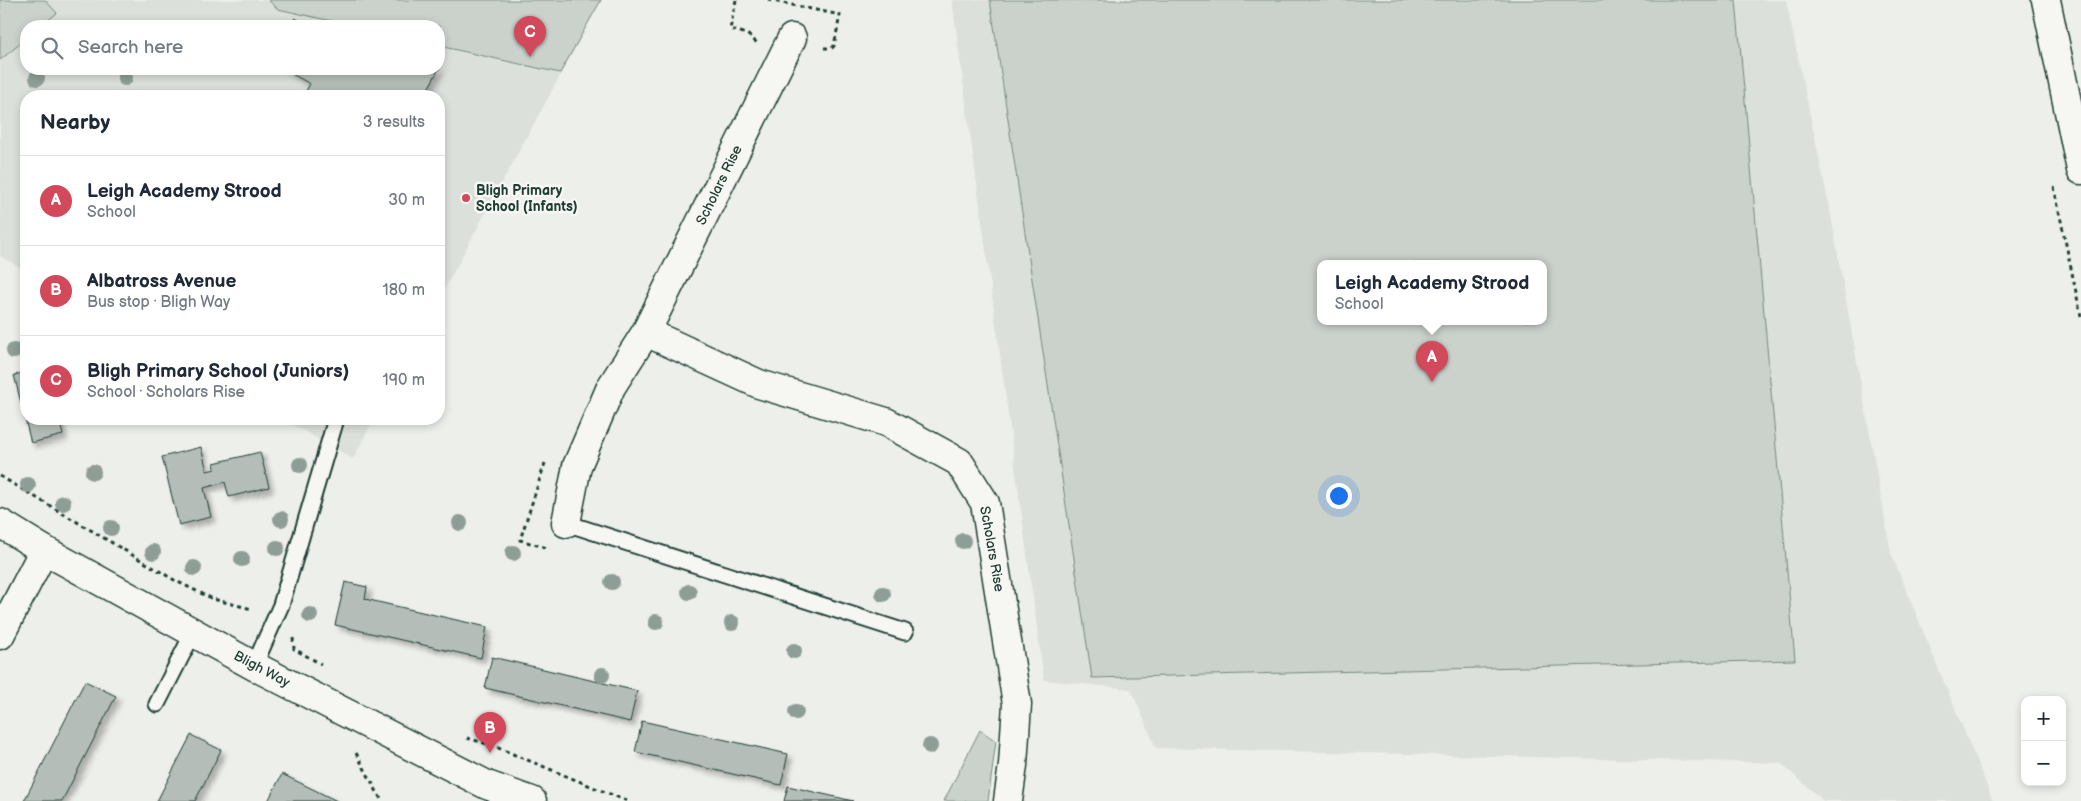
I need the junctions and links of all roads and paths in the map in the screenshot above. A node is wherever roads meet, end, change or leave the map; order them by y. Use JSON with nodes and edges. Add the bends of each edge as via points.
{"nodes":[{"id":1,"x":736,"y":0,"type":"edge"},
{"id":2,"x":768,"y":0,"type":"edge"},
{"id":3,"x":2046,"y":0,"type":"edge"},
{"id":4,"x":802,"y":43,"type":"joint"},
{"id":5,"x":760,"y":48,"type":"dead end"},
{"id":6,"x":2081,"y":170,"type":"edge"},
{"id":7,"x":646,"y":332,"type":"junction"},
{"id":8,"x":334,"y":425,"type":"edge"},
{"id":9,"x":547,"y":459,"type":"dead end"},
{"id":10,"x":0,"y":476,"type":"edge"},
{"id":11,"x":0,"y":523,"type":"edge"},
{"id":12,"x":566,"y":523,"type":"joint"},
{"id":13,"x":552,"y":548,"type":"dead end"},
{"id":14,"x":44,"y":550,"type":"junction"},
{"id":15,"x":274,"y":620,"type":"junction"},
{"id":16,"x":194,"y":631,"type":"junction"},
{"id":17,"x":905,"y":632,"type":"dead end"},
{"id":18,"x":0,"y":635,"type":"edge"},
{"id":19,"x":254,"y":666,"type":"junction"},
{"id":20,"x":329,"y":668,"type":"dead end"},
{"id":21,"x":157,"y":704,"type":"dead end"},
{"id":22,"x":461,"y":736,"type":"dead end"},
{"id":23,"x":355,"y":750,"type":"dead end"},
{"id":24,"x":483,"y":793,"type":"edge"},
{"id":25,"x":382,"y":801,"type":"edge"},
{"id":26,"x":532,"y":801,"type":"edge"},
{"id":27,"x":627,"y":801,"type":"edge"},
{"id":28,"x":1008,"y":801,"type":"edge"}],
"edges":[{"from":1,"to":5,"type":"path","via":[[730,29],[752,37]]},
{"from":2,"to":4,"type":"path","via":[[840,15],[834,47]]},
{"from":3,"to":6,"type":"street"},
{"from":4,"to":7,"type":"street","name":"Scholars Rise"},
{"from":7,"to":12,"type":"street","name":"Scholars Rise","via":[[611,387],[577,466]]},
{"from":7,"to":28,"type":"street","name":"Scholars Rise","via":[[759,384],[886,422],[959,462],[986,503],[1017,704]]},
{"from":8,"to":15,"type":"lane"},
{"from":9,"to":13,"type":"path","via":[[520,540]]},
{"from":10,"to":15,"type":"path","via":[[176,581],[213,599],[254,609]]},
{"from":11,"to":14,"type":"street","name":"Bligh Way"},
{"from":12,"to":17,"type":"lane"},
{"from":14,"to":16,"type":"street","name":"Bligh Way"},
{"from":14,"to":18,"type":"street"},
{"from":15,"to":19,"type":"lane"},
{"from":15,"to":20,"type":"path","via":[[292,630],[294,649]]},
{"from":16,"to":19,"type":"street","name":"Bligh Way"},
{"from":16,"to":21,"type":"lane"},
{"from":19,"to":24,"type":"street","name":"Bligh Way"},
{"from":22,"to":27,"type":"path","via":[[491,745]]},
{"from":23,"to":25,"type":"path"},
{"from":24,"to":26,"type":"street","name":"Bligh Way"}]}
